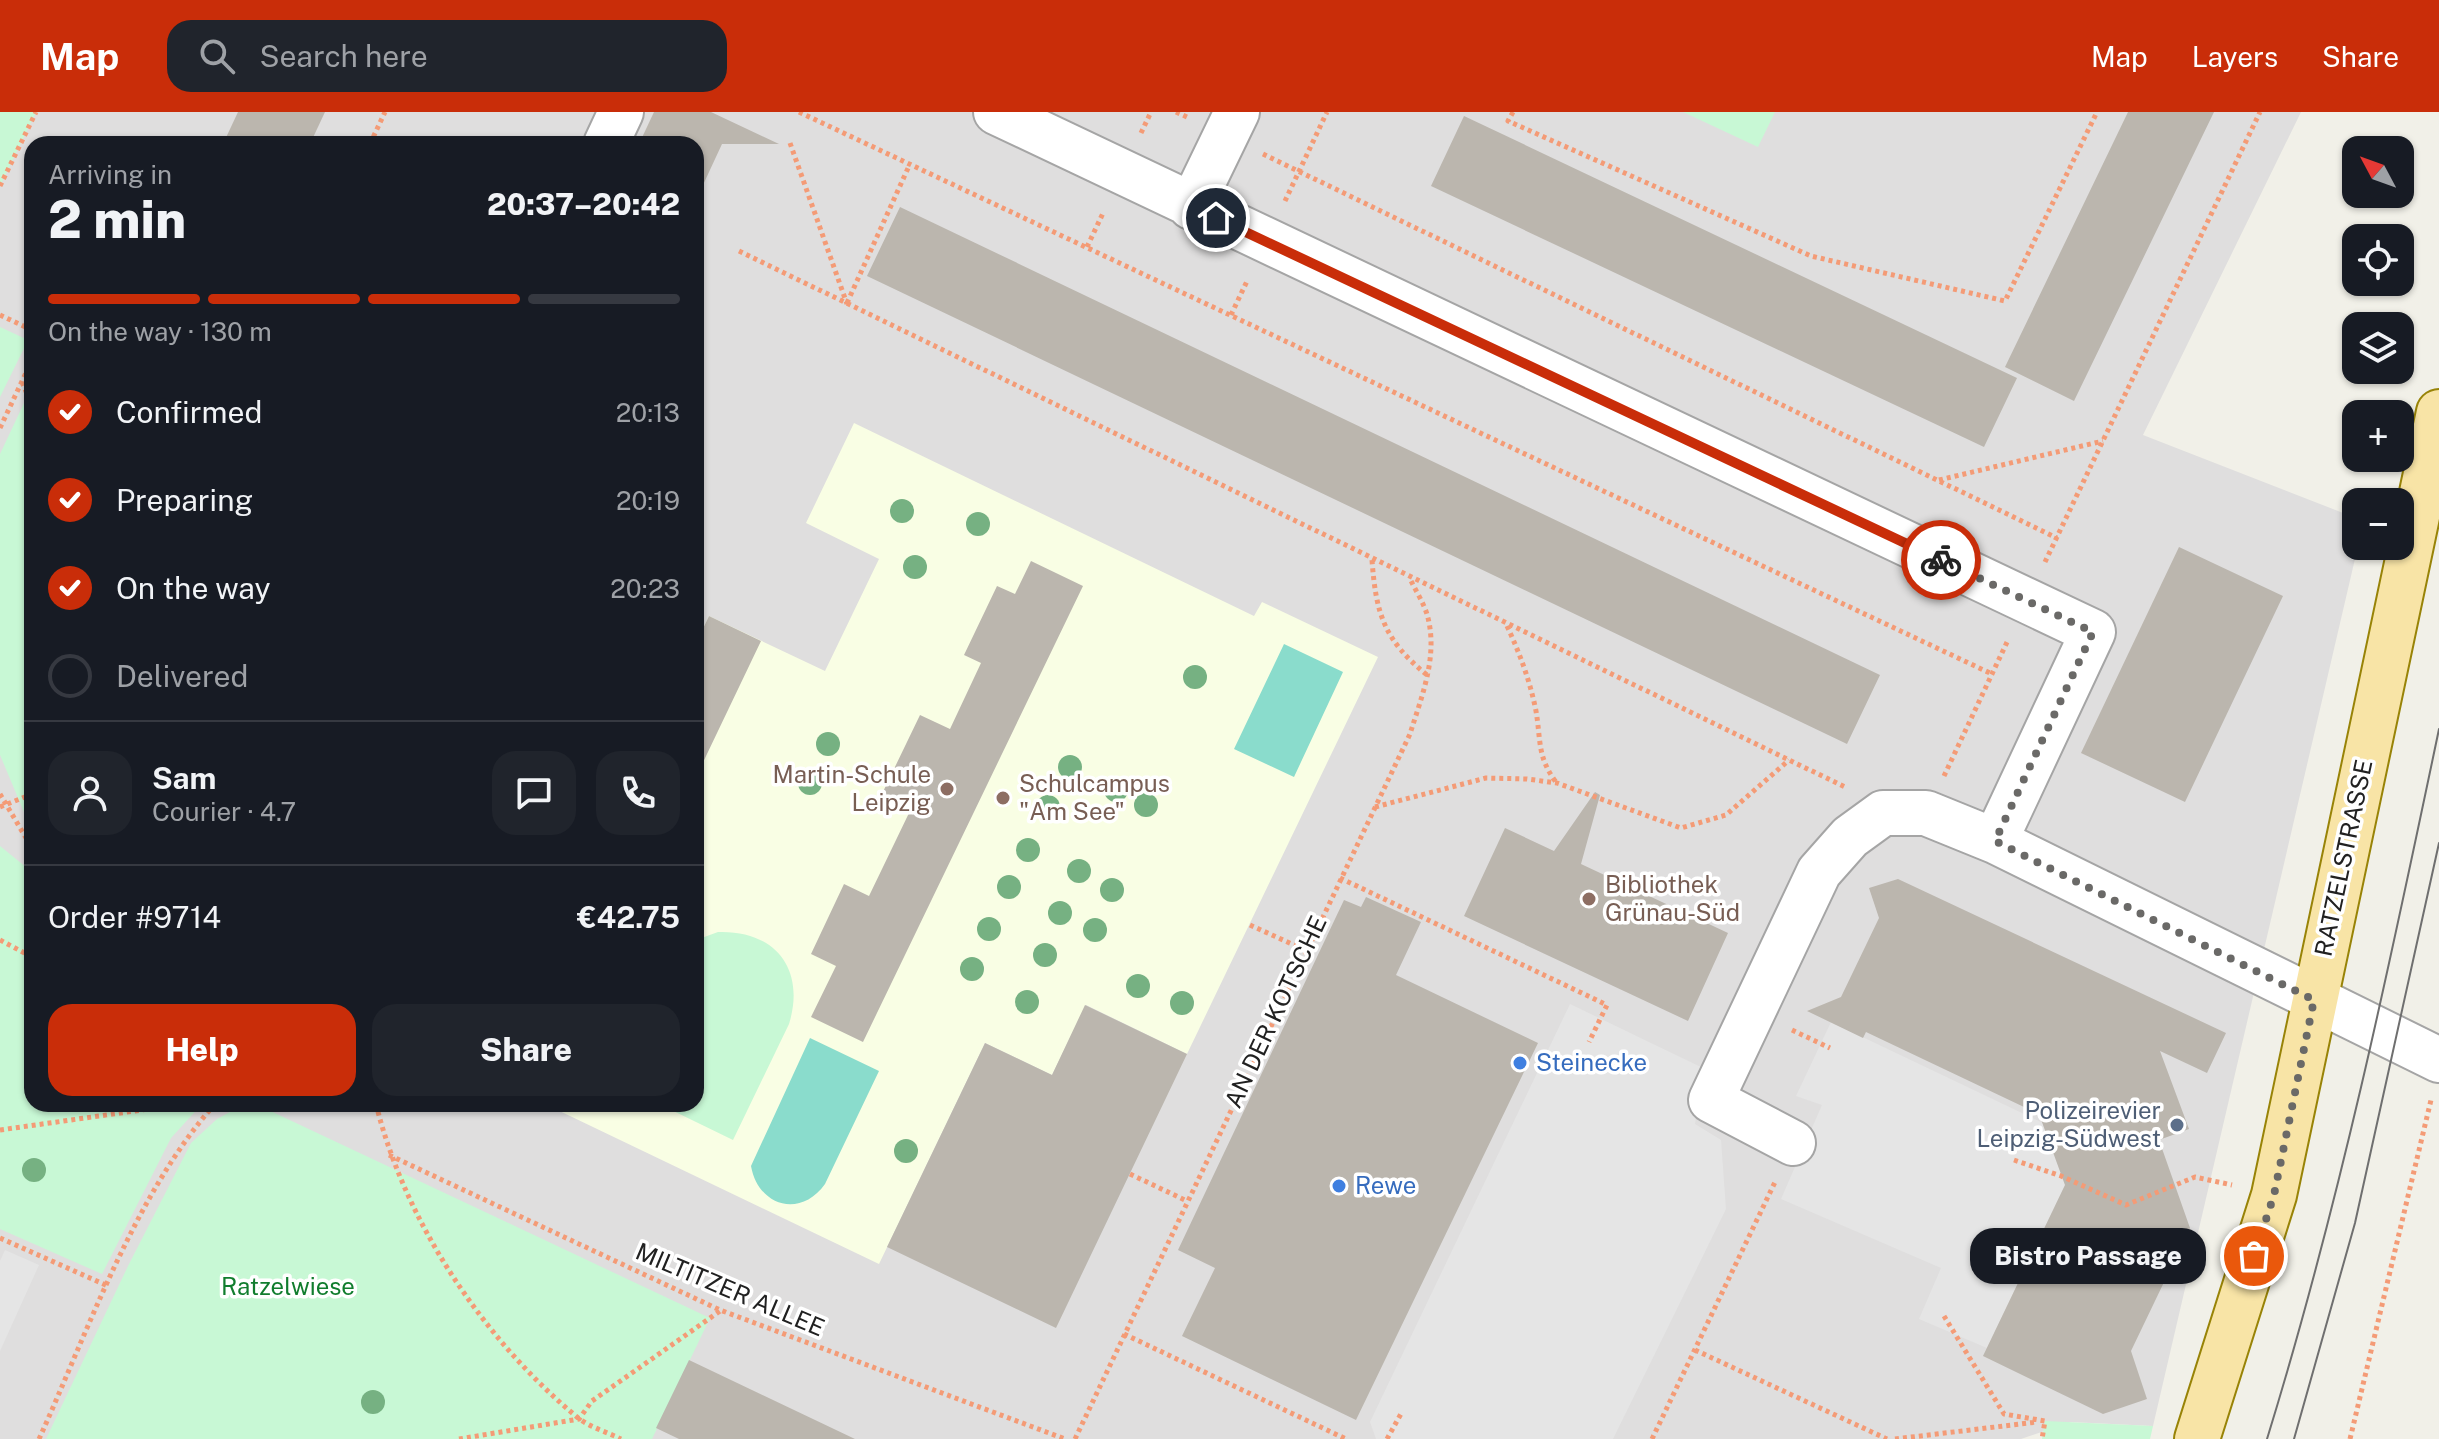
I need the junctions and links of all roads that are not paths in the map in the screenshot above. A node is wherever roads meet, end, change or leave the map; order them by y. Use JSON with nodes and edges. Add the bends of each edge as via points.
{"nodes":[{"id":1,"x":621,"y":112,"type":"edge"},
{"id":2,"x":996,"y":112,"type":"edge"},
{"id":3,"x":1231,"y":124,"type":"edge"},
{"id":4,"x":610,"y":136,"type":"edge"},
{"id":5,"x":1191,"y":207,"type":"junction"},
{"id":6,"x":2439,"y":412,"type":"edge"},
{"id":7,"x":1995,"y":841,"type":"junction"},
{"id":8,"x":2314,"y":1000,"type":"junction"},
{"id":9,"x":2436,"y":1077,"type":"edge"},
{"id":10,"x":1785,"y":1161,"type":"road end"},
{"id":11,"x":2197,"y":1439,"type":"edge"}],
"edges":[{"from":1,"to":4,"type":"street"},
{"from":2,"to":5,"type":"street"},
{"from":3,"to":5,"type":"street"},
{"from":5,"to":7,"type":"street","via":[[2093,632]]},
{"from":6,"to":8,"type":"main road","name":"RATZELSTRASSE"},
{"from":7,"to":8,"type":"street"},
{"from":7,"to":10,"type":"street","via":[[1926,813],[1883,813],[1850,837],[1819,872],[1711,1100]]},
{"from":8,"to":9,"type":"street"},
{"from":8,"to":11,"type":"main road","name":"RATZELSTRASSE","via":[[2274,1195]]}]}
